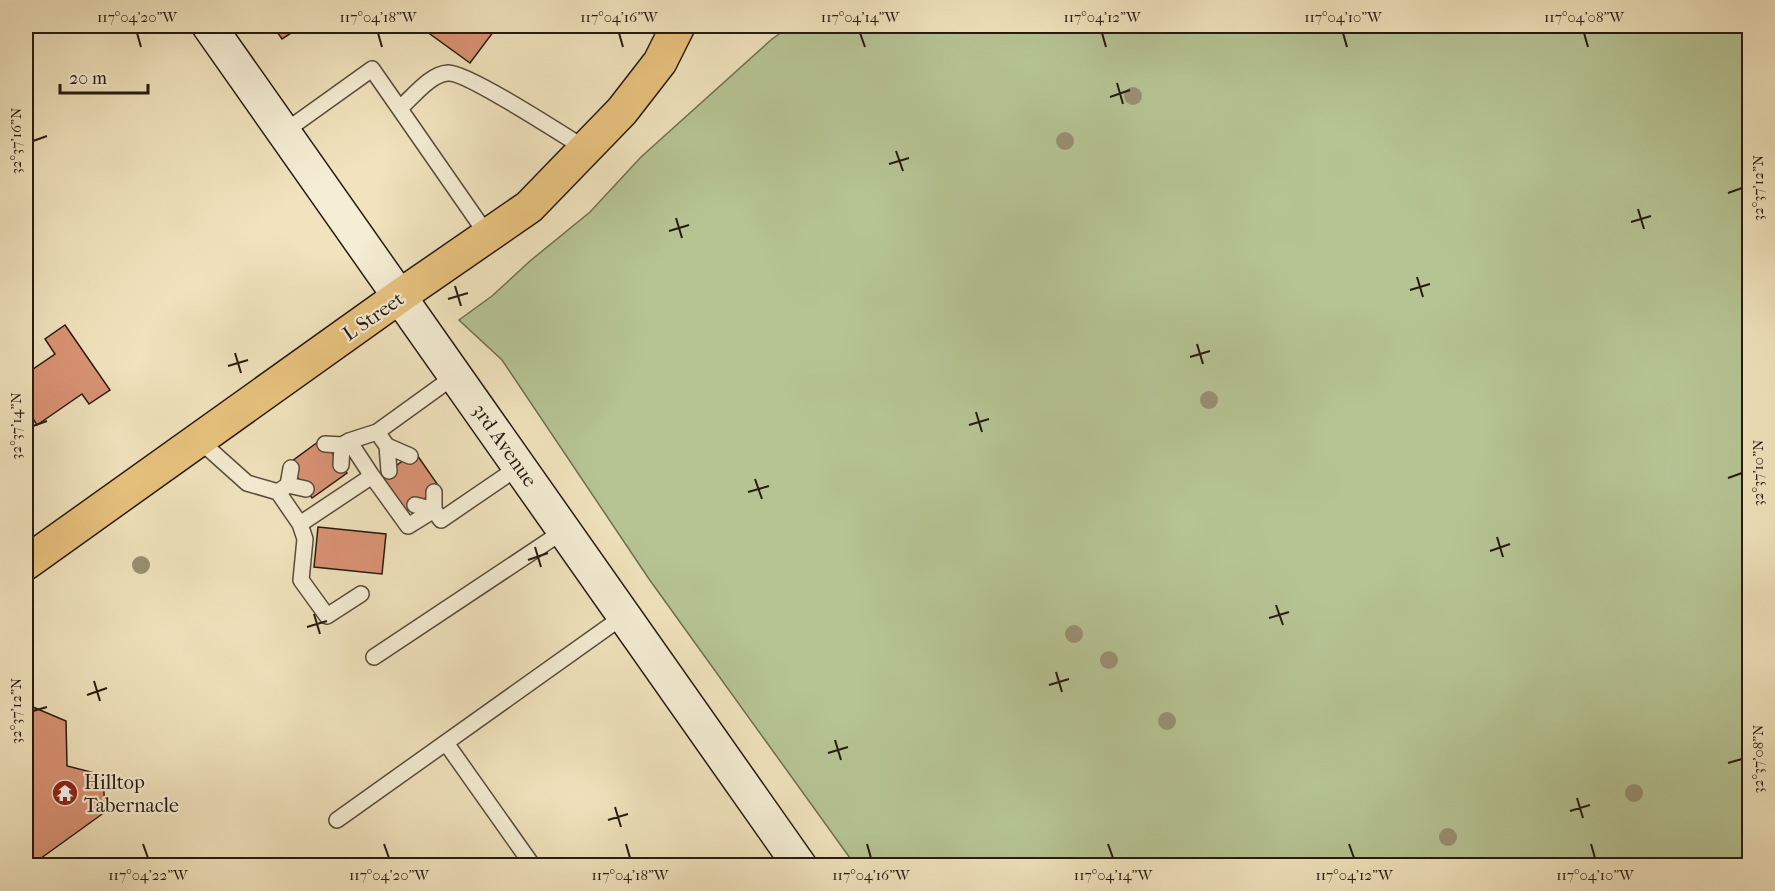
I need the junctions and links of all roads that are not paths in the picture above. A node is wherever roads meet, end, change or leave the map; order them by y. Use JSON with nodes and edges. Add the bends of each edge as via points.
{"nodes":[{"id":1,"x":209,"y":26,"type":"edge"},
{"id":2,"x":678,"y":26,"type":"edge"},
{"id":3,"x":400,"y":108,"type":"junction"},
{"id":4,"x":284,"y":132,"type":"junction"},
{"id":5,"x":586,"y":149,"type":"junction"},
{"id":6,"x":488,"y":236,"type":"junction"},
{"id":7,"x":400,"y":296,"type":"junction"},
{"id":8,"x":456,"y":375,"type":"junction"},
{"id":9,"x":377,"y":432,"type":"junction"},
{"id":10,"x":199,"y":440,"type":"junction"},
{"id":11,"x":346,"y":443,"type":"junction"},
{"id":12,"x":325,"y":444,"type":"dead end"},
{"id":13,"x":387,"y":446,"type":"junction"},
{"id":14,"x":410,"y":456,"type":"dead end"},
{"id":15,"x":341,"y":465,"type":"dead end"},
{"id":16,"x":520,"y":466,"type":"junction"},
{"id":17,"x":291,"y":468,"type":"dead end"},
{"id":18,"x":390,"y":471,"type":"dead end"},
{"id":19,"x":372,"y":476,"type":"junction"},
{"id":20,"x":283,"y":489,"type":"junction"},
{"id":21,"x":306,"y":489,"type":"dead end"},
{"id":22,"x":434,"y":492,"type":"dead end"},
{"id":23,"x":415,"y":505,"type":"dead end"},
{"id":24,"x":434,"y":510,"type":"junction"},
{"id":25,"x":300,"y":525,"type":"junction"},
{"id":26,"x":565,"y":530,"type":"junction"},
{"id":27,"x":26,"y":563,"type":"edge"},
{"id":28,"x":361,"y":594,"type":"dead end"},
{"id":29,"x":625,"y":615,"type":"junction"},
{"id":30,"x":374,"y":657,"type":"dead end"},
{"id":31,"x":446,"y":743,"type":"junction"},
{"id":32,"x":337,"y":820,"type":"dead end"},
{"id":33,"x":533,"y":866,"type":"edge"},
{"id":34,"x":801,"y":866,"type":"edge"}],
"edges":[{"from":1,"to":4,"type":"main road","name":"3rd Avenue"},
{"from":2,"to":5,"type":"main road","name":"L Street","via":[[660,62]]},
{"from":3,"to":4,"type":"lane","via":[[372,69]]},
{"from":3,"to":5,"type":"lane","via":[[435,77],[448,72],[472,81]]},
{"from":3,"to":6,"type":"lane"},
{"from":4,"to":7,"type":"main road","name":"3rd Avenue"},
{"from":5,"to":6,"type":"main road","name":"L Street","via":[[529,207]]},
{"from":6,"to":7,"type":"main road","name":"L Street"},
{"from":7,"to":8,"type":"main road","name":"3rd Avenue"},
{"from":7,"to":10,"type":"main road","name":"L Street"},
{"from":8,"to":9,"type":"lane"},
{"from":8,"to":16,"type":"main road","name":"3rd Avenue"},
{"from":9,"to":11,"type":"lane"},
{"from":9,"to":13,"type":"lane"},
{"from":10,"to":20,"type":"lane","via":[[247,483]]},
{"from":10,"to":27,"type":"main road","name":"L Street"},
{"from":11,"to":12,"type":"lane"},
{"from":11,"to":15,"type":"lane"},
{"from":11,"to":19,"type":"lane"},
{"from":13,"to":14,"type":"lane"},
{"from":13,"to":18,"type":"lane"},
{"from":16,"to":24,"type":"lane","via":[[441,519]]},
{"from":16,"to":26,"type":"main road","name":"3rd Avenue"},
{"from":17,"to":20,"type":"lane"},
{"from":19,"to":24,"type":"lane","via":[[408,526]]},
{"from":19,"to":25,"type":"lane"},
{"from":20,"to":21,"type":"lane"},
{"from":20,"to":25,"type":"lane"},
{"from":22,"to":24,"type":"lane"},
{"from":23,"to":24,"type":"lane"},
{"from":25,"to":28,"type":"lane","via":[[305,539],[301,580],[327,616]]},
{"from":26,"to":29,"type":"main road","name":"3rd Avenue"},
{"from":26,"to":30,"type":"lane"},
{"from":29,"to":31,"type":"lane"},
{"from":29,"to":34,"type":"main road","name":"3rd Avenue"},
{"from":31,"to":32,"type":"lane"},
{"from":31,"to":33,"type":"lane"}]}
